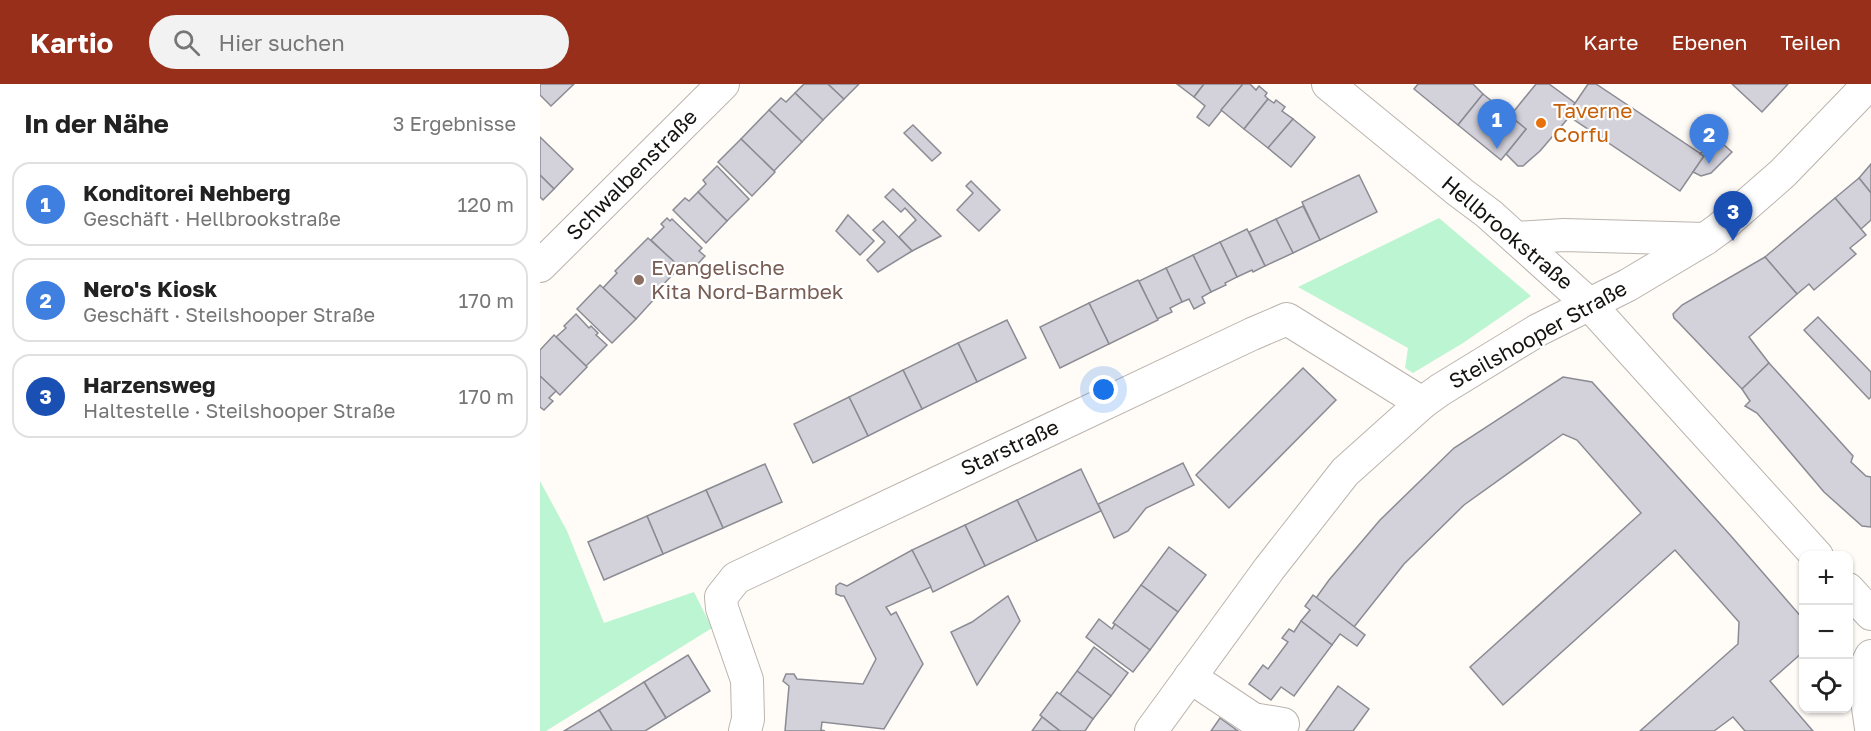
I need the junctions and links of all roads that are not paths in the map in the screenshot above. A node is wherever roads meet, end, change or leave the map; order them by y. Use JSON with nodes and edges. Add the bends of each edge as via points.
{"nodes":[{"id":1,"x":723,"y":84,"type":"edge"},
{"id":2,"x":1328,"y":84,"type":"edge"},
{"id":3,"x":1869,"y":84,"type":"edge"},
{"id":4,"x":1360,"y":94,"type":"edge"},
{"id":5,"x":1516,"y":238,"type":"junction"},
{"id":6,"x":1705,"y":239,"type":"junction"},
{"id":7,"x":540,"y":266,"type":"edge"},
{"id":8,"x":1590,"y":305,"type":"junction"},
{"id":9,"x":1422,"y":404,"type":"junction"},
{"id":10,"x":1813,"y":551,"type":"edge"},
{"id":11,"x":1871,"y":656,"type":"edge"},
{"id":12,"x":1190,"y":677,"type":"junction"},
{"id":13,"x":1283,"y":724,"type":"dead end"},
{"id":14,"x":1871,"y":728,"type":"edge"},
{"id":15,"x":745,"y":731,"type":"edge"},
{"id":16,"x":1151,"y":731,"type":"edge"}],
"edges":[{"from":1,"to":7,"type":"street","name":"Schwalbenstraße"},
{"from":2,"to":4,"type":"street","name":"Hellbrookstraße"},
{"from":3,"to":6,"type":"street","name":"Steilshooper Straße","via":[[1783,173]]},
{"from":4,"to":5,"type":"street","name":"Hellbrookstraße"},
{"from":5,"to":6,"type":"street","via":[[1564,235]]},
{"from":5,"to":8,"type":"street","name":"Hellbrookstraße"},
{"from":6,"to":8,"type":"street","name":"Steilshooper Straße"},
{"from":8,"to":9,"type":"street","name":"Steilshooper Straße","via":[[1538,330]]},
{"from":8,"to":10,"type":"street","name":"Hellbrookstraße"},
{"from":9,"to":12,"type":"street","name":"Steilshooper Straße","via":[[1345,472]]},
{"from":9,"to":15,"type":"street","name":"Starstraße","via":[[1287,319],[736,579],[721,597],[747,680]]},
{"from":11,"to":14,"type":"street","via":[[1863,673]]},
{"from":12,"to":13,"type":"street","via":[[1253,719]]},
{"from":12,"to":16,"type":"street","name":"Steilshooper Straße"}]}
